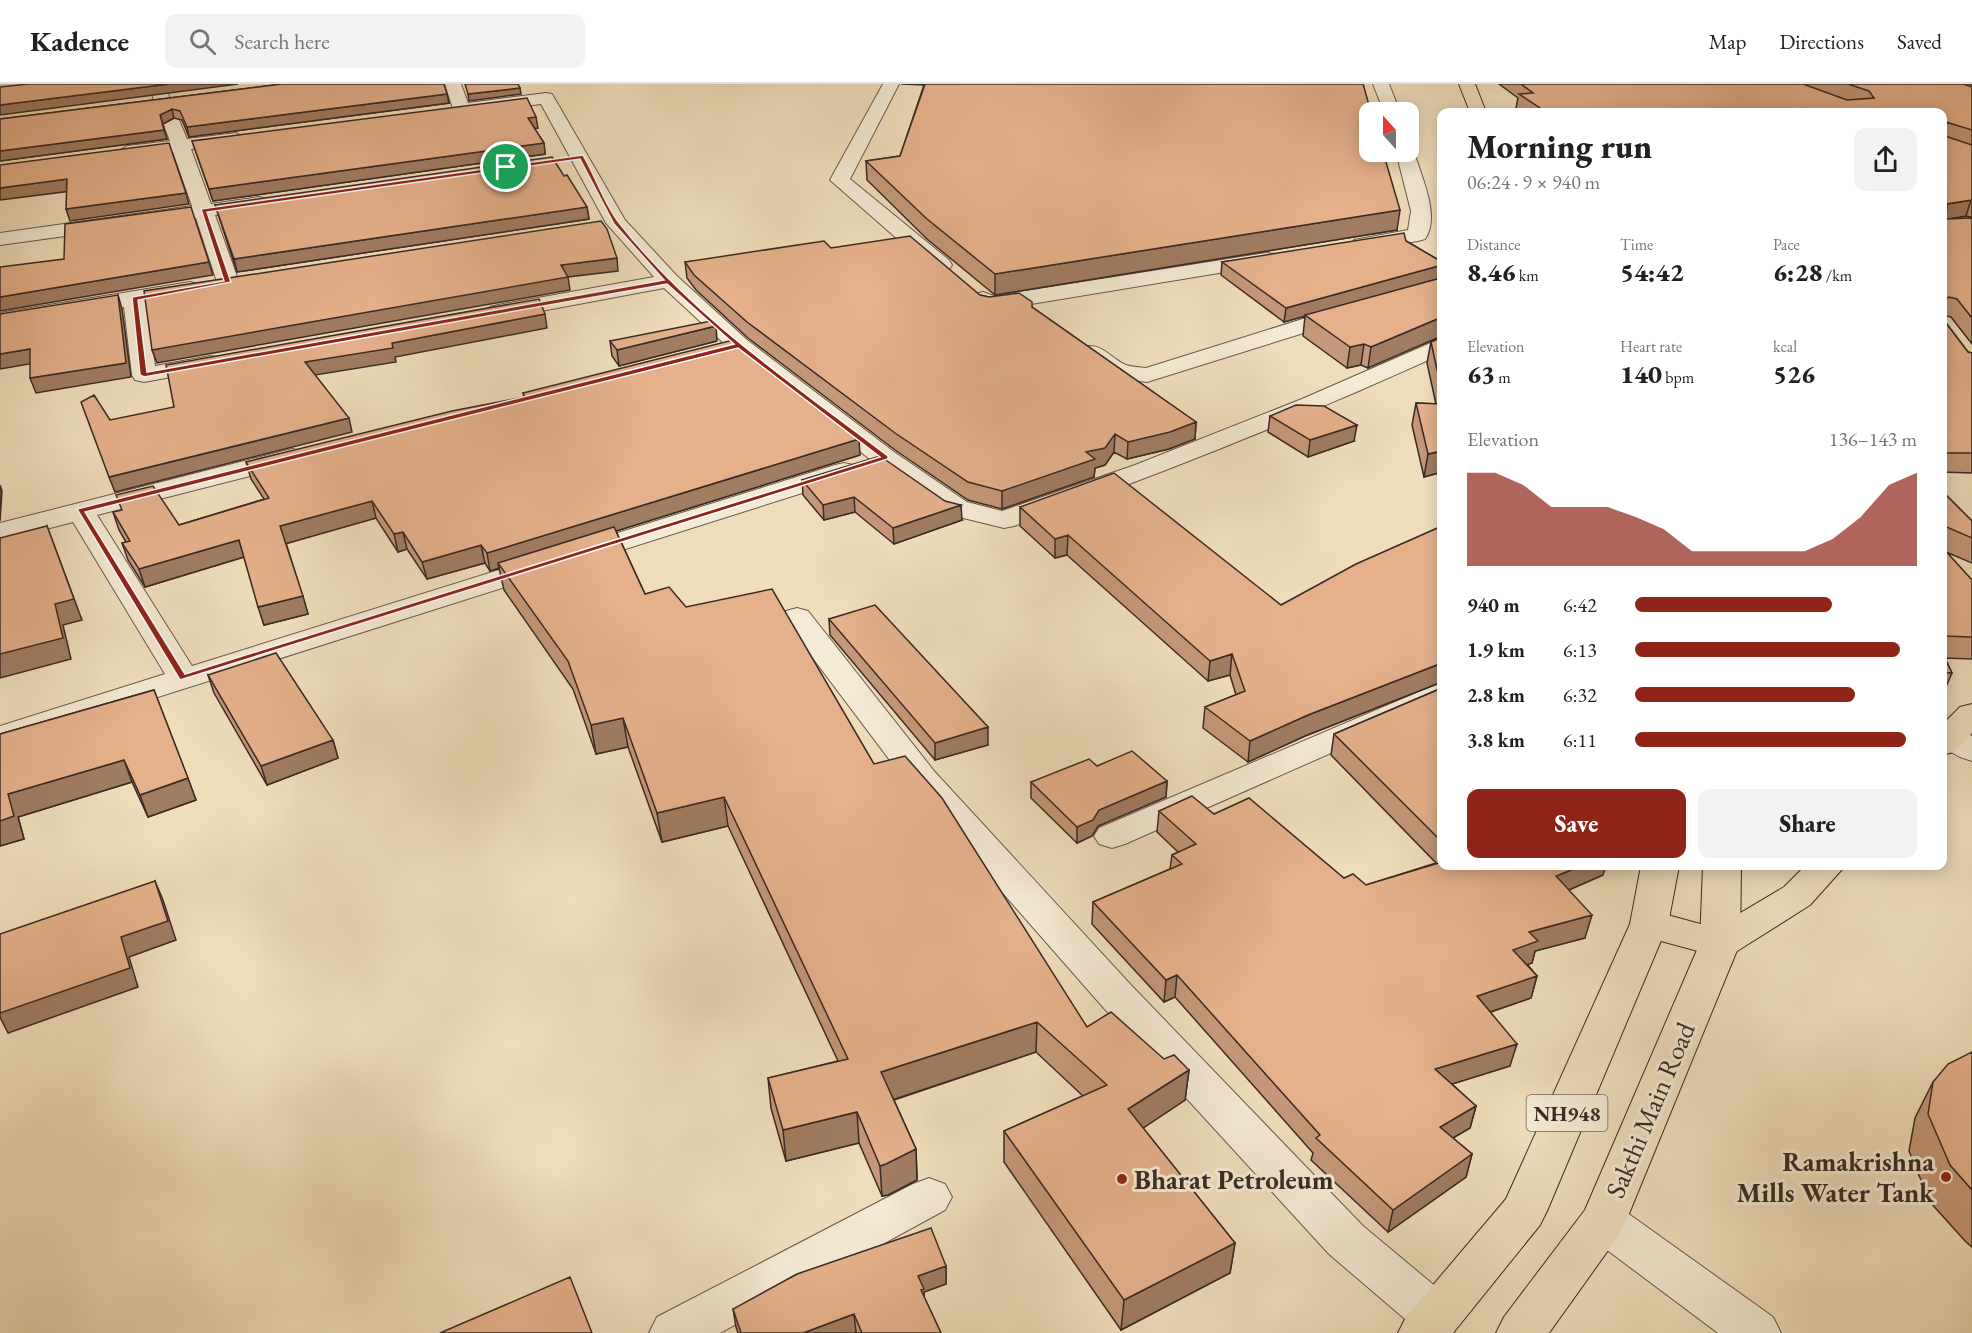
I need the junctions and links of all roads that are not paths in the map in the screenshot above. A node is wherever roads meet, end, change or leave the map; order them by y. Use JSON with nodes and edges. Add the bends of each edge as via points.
{"nodes":[{"id":1,"x":453,"y":84,"type":"edge"},
{"id":2,"x":891,"y":84,"type":"edge"},
{"id":3,"x":1382,"y":84,"type":"edge"},
{"id":4,"x":1467,"y":84,"type":"edge"},
{"id":5,"x":166,"y":95,"type":"edge"},
{"id":6,"x":1388,"y":102,"type":"edge"},
{"id":7,"x":142,"y":104,"type":"edge"},
{"id":8,"x":1476,"y":108,"type":"edge"},
{"id":9,"x":462,"y":109,"type":"junction"},
{"id":10,"x":438,"y":112,"type":"edge"},
{"id":11,"x":251,"y":136,"type":"edge"},
{"id":12,"x":180,"y":145,"type":"junction"},
{"id":13,"x":113,"y":154,"type":"edge"},
{"id":14,"x":581,"y":157,"type":"junction"},
{"id":15,"x":558,"y":160,"type":"dead end"},
{"id":16,"x":1408,"y":162,"type":"edge"},
{"id":17,"x":274,"y":200,"type":"edge"},
{"id":18,"x":203,"y":210,"type":"junction"},
{"id":19,"x":1419,"y":222,"type":"junction"},
{"id":20,"x":616,"y":223,"type":"junction"},
{"id":21,"x":1437,"y":224,"type":"edge"},
{"id":22,"x":592,"y":226,"type":"edge"},
{"id":23,"x":0,"y":239,"type":"edge"},
{"id":24,"x":1336,"y":248,"type":"edge"},
{"id":25,"x":1290,"y":255,"type":"edge"},
{"id":26,"x":954,"y":275,"type":"edge"},
{"id":27,"x":252,"y":278,"type":"edge"},
{"id":28,"x":669,"y":281,"type":"junction"},
{"id":29,"x":228,"y":282,"type":"junction"},
{"id":30,"x":972,"y":290,"type":"edge"},
{"id":31,"x":134,"y":299,"type":"junction"},
{"id":32,"x":1373,"y":304,"type":"edge"},
{"id":33,"x":482,"y":315,"type":"edge"},
{"id":34,"x":0,"y":320,"type":"edge"},
{"id":35,"x":1073,"y":340,"type":"edge"},
{"id":36,"x":1437,"y":347,"type":"edge"},
{"id":37,"x":237,"y":358,"type":"edge"},
{"id":38,"x":311,"y":452,"type":"edge"},
{"id":39,"x":885,"y":458,"type":"junction"},
{"id":40,"x":80,"y":510,"type":"junction"},
{"id":41,"x":0,"y":532,"type":"edge"},
{"id":42,"x":797,"y":618,"type":"dead end"},
{"id":43,"x":183,"y":678,"type":"junction"},
{"id":44,"x":1437,"y":694,"type":"edge"},
{"id":45,"x":0,"y":737,"type":"edge"},
{"id":46,"x":1112,"y":836,"type":"dead end"},
{"id":47,"x":1659,"y":870,"type":"edge"},
{"id":48,"x":1722,"y":870,"type":"edge"},
{"id":49,"x":1822,"y":870,"type":"edge"},
{"id":50,"x":1649,"y":924,"type":"junction"},
{"id":51,"x":1720,"y":943,"type":"junction"},
{"id":52,"x":929,"y":1197,"type":"dead end"},
{"id":53,"x":1603,"y":1221,"type":"junction"},
{"id":54,"x":1430,"y":1325,"type":"edge"},
{"id":55,"x":674,"y":1333,"type":"edge"},
{"id":56,"x":1521,"y":1333,"type":"edge"},
{"id":57,"x":1756,"y":1333,"type":"edge"}],
"edges":[{"from":1,"to":9,"type":"street"},
{"from":2,"to":26,"type":"street","via":[[840,180]]},
{"from":3,"to":6,"type":"street"},
{"from":4,"to":8,"type":"main road"},
{"from":5,"to":7,"type":"street"},
{"from":5,"to":12,"type":"street"},
{"from":9,"to":10,"type":"street"},
{"from":9,"to":14,"type":"street","via":[[546,99]]},
{"from":11,"to":12,"type":"street"},
{"from":12,"to":13,"type":"street"},
{"from":12,"to":18,"type":"street"},
{"from":14,"to":15,"type":"street"},
{"from":14,"to":20,"type":"street"},
{"from":16,"to":19,"type":"street","via":[[1421,211]]},
{"from":17,"to":18,"type":"street"},
{"from":18,"to":23,"type":"street"},
{"from":18,"to":29,"type":"street"},
{"from":19,"to":21,"type":"street"},
{"from":19,"to":24,"type":"street","via":[[1418,235]]},
{"from":20,"to":22,"type":"street"},
{"from":20,"to":28,"type":"street"},
{"from":25,"to":30,"type":"street","via":[[989,304]]},
{"from":27,"to":29,"type":"street"},
{"from":28,"to":33,"type":"street"},
{"from":28,"to":39,"type":"street","via":[[728,348]]},
{"from":29,"to":31,"type":"street"},
{"from":31,"to":34,"type":"street"},
{"from":31,"to":37,"type":"street","via":[[144,375]]},
{"from":32,"to":35,"type":"street","via":[[1147,375],[1121,372]]},
{"from":36,"to":39,"type":"street","via":[[1207,446],[1005,520],[957,508]]},
{"from":38,"to":40,"type":"street"},
{"from":39,"to":43,"type":"street"},
{"from":40,"to":41,"type":"street"},
{"from":40,"to":43,"type":"street"},
{"from":42,"to":54,"type":"street","via":[[922,779],[1116,995]]},
{"from":43,"to":45,"type":"street"},
{"from":44,"to":46,"type":"street"},
{"from":47,"to":50,"type":"main road","number":"NH948"},
{"from":48,"to":51,"type":"main road","name":"Sakthi Main Road","number":"NH948"},
{"from":49,"to":51,"type":"main road","via":[[1797,896]]},
{"from":50,"to":51,"type":"main road"},
{"from":50,"to":54,"type":"main road","number":"NH948","via":[[1524,1211]]},
{"from":51,"to":53,"type":"main road","name":"Sakthi Main Road","number":"NH948"},
{"from":52,"to":55,"type":"street"},
{"from":53,"to":56,"type":"main road","name":"Sakthi Main Road","number":"NH948"},
{"from":53,"to":57,"type":"street"}]}
